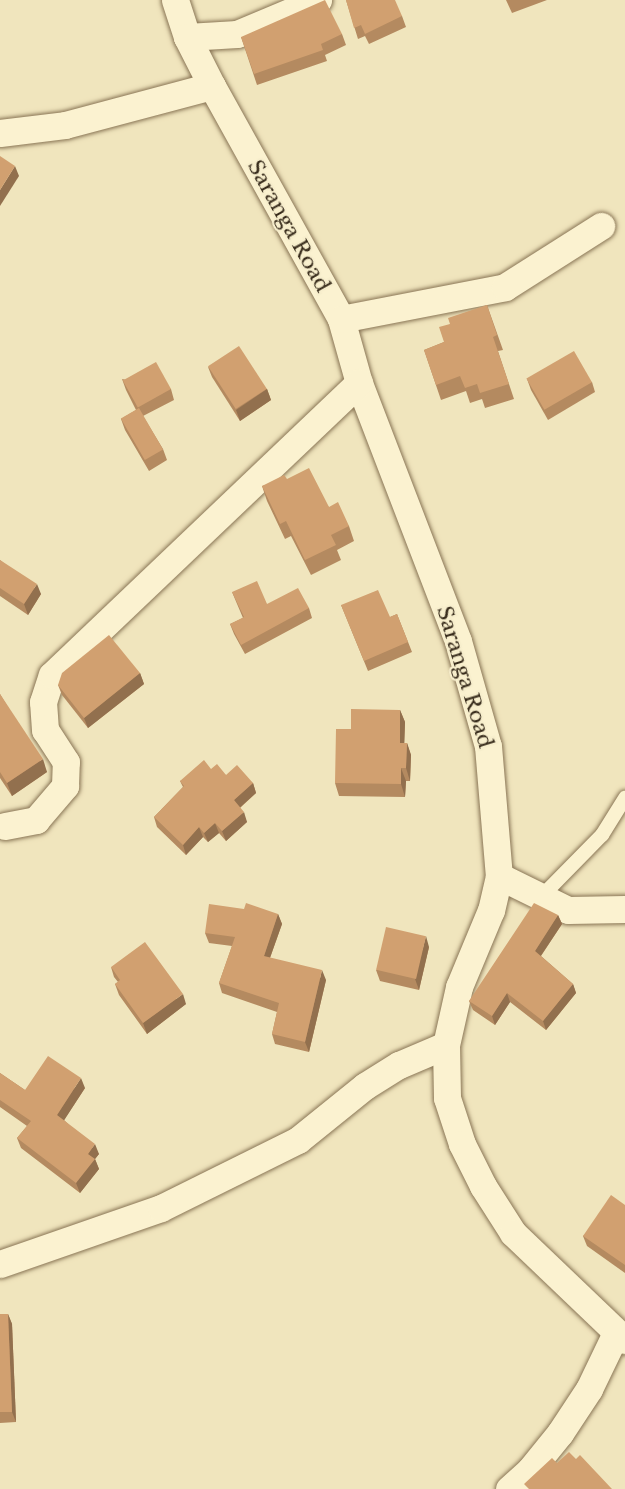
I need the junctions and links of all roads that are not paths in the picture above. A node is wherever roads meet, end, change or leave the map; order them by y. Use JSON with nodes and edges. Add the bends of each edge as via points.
{"nodes":[{"id":1,"x":175,"y":0,"type":"edge"},
{"id":2,"x":318,"y":0,"type":"edge"},
{"id":3,"x":187,"y":37,"type":"junction"},
{"id":4,"x":212,"y":86,"type":"junction"},
{"id":5,"x":0,"y":133,"type":"edge"},
{"id":6,"x":601,"y":226,"type":"dead end"},
{"id":7,"x":341,"y":319,"type":"junction"},
{"id":8,"x":359,"y":383,"type":"junction"},
{"id":9,"x":625,"y":798,"type":"edge"},
{"id":10,"x":5,"y":826,"type":"dead end"},
{"id":11,"x":499,"y":876,"type":"junction"},
{"id":12,"x":541,"y":897,"type":"junction"},
{"id":13,"x":625,"y":909,"type":"edge"},
{"id":14,"x":446,"y":1045,"type":"junction"},
{"id":15,"x":0,"y":1263,"type":"edge"},
{"id":16,"x":621,"y":1337,"type":"edge"},
{"id":17,"x":509,"y":1489,"type":"edge"}],
"edges":[{"from":1,"to":3,"type":"street","name":"Saranga Road"},
{"from":2,"to":3,"type":"street","via":[[237,34]]},
{"from":3,"to":4,"type":"street","name":"Saranga Road"},
{"from":4,"to":5,"type":"street","via":[[65,125]]},
{"from":4,"to":7,"type":"street","name":"Saranga Road"},
{"from":6,"to":7,"type":"street","via":[[505,287]]},
{"from":7,"to":8,"type":"street","name":"Saranga Road"},
{"from":8,"to":10,"type":"street","via":[[52,675],[43,702],[45,730],[66,762],[65,786],[36,820]]},
{"from":8,"to":11,"type":"street","name":"Saranga Road","via":[[464,662],[488,746]]},
{"from":9,"to":12,"type":"lane","via":[[602,835]]},
{"from":11,"to":12,"type":"street"},
{"from":11,"to":14,"type":"street","name":"Saranga Road","via":[[491,910],[459,987]]},
{"from":12,"to":13,"type":"street","via":[[567,910]]},
{"from":14,"to":15,"type":"street","via":[[399,1065],[365,1086],[298,1140],[161,1208]]},
{"from":14,"to":16,"type":"street","name":"Saranga Road","via":[[447,1098],[462,1144],[483,1186],[513,1233]]},
{"from":16,"to":17,"type":"street","via":[[560,1433]]}]}
